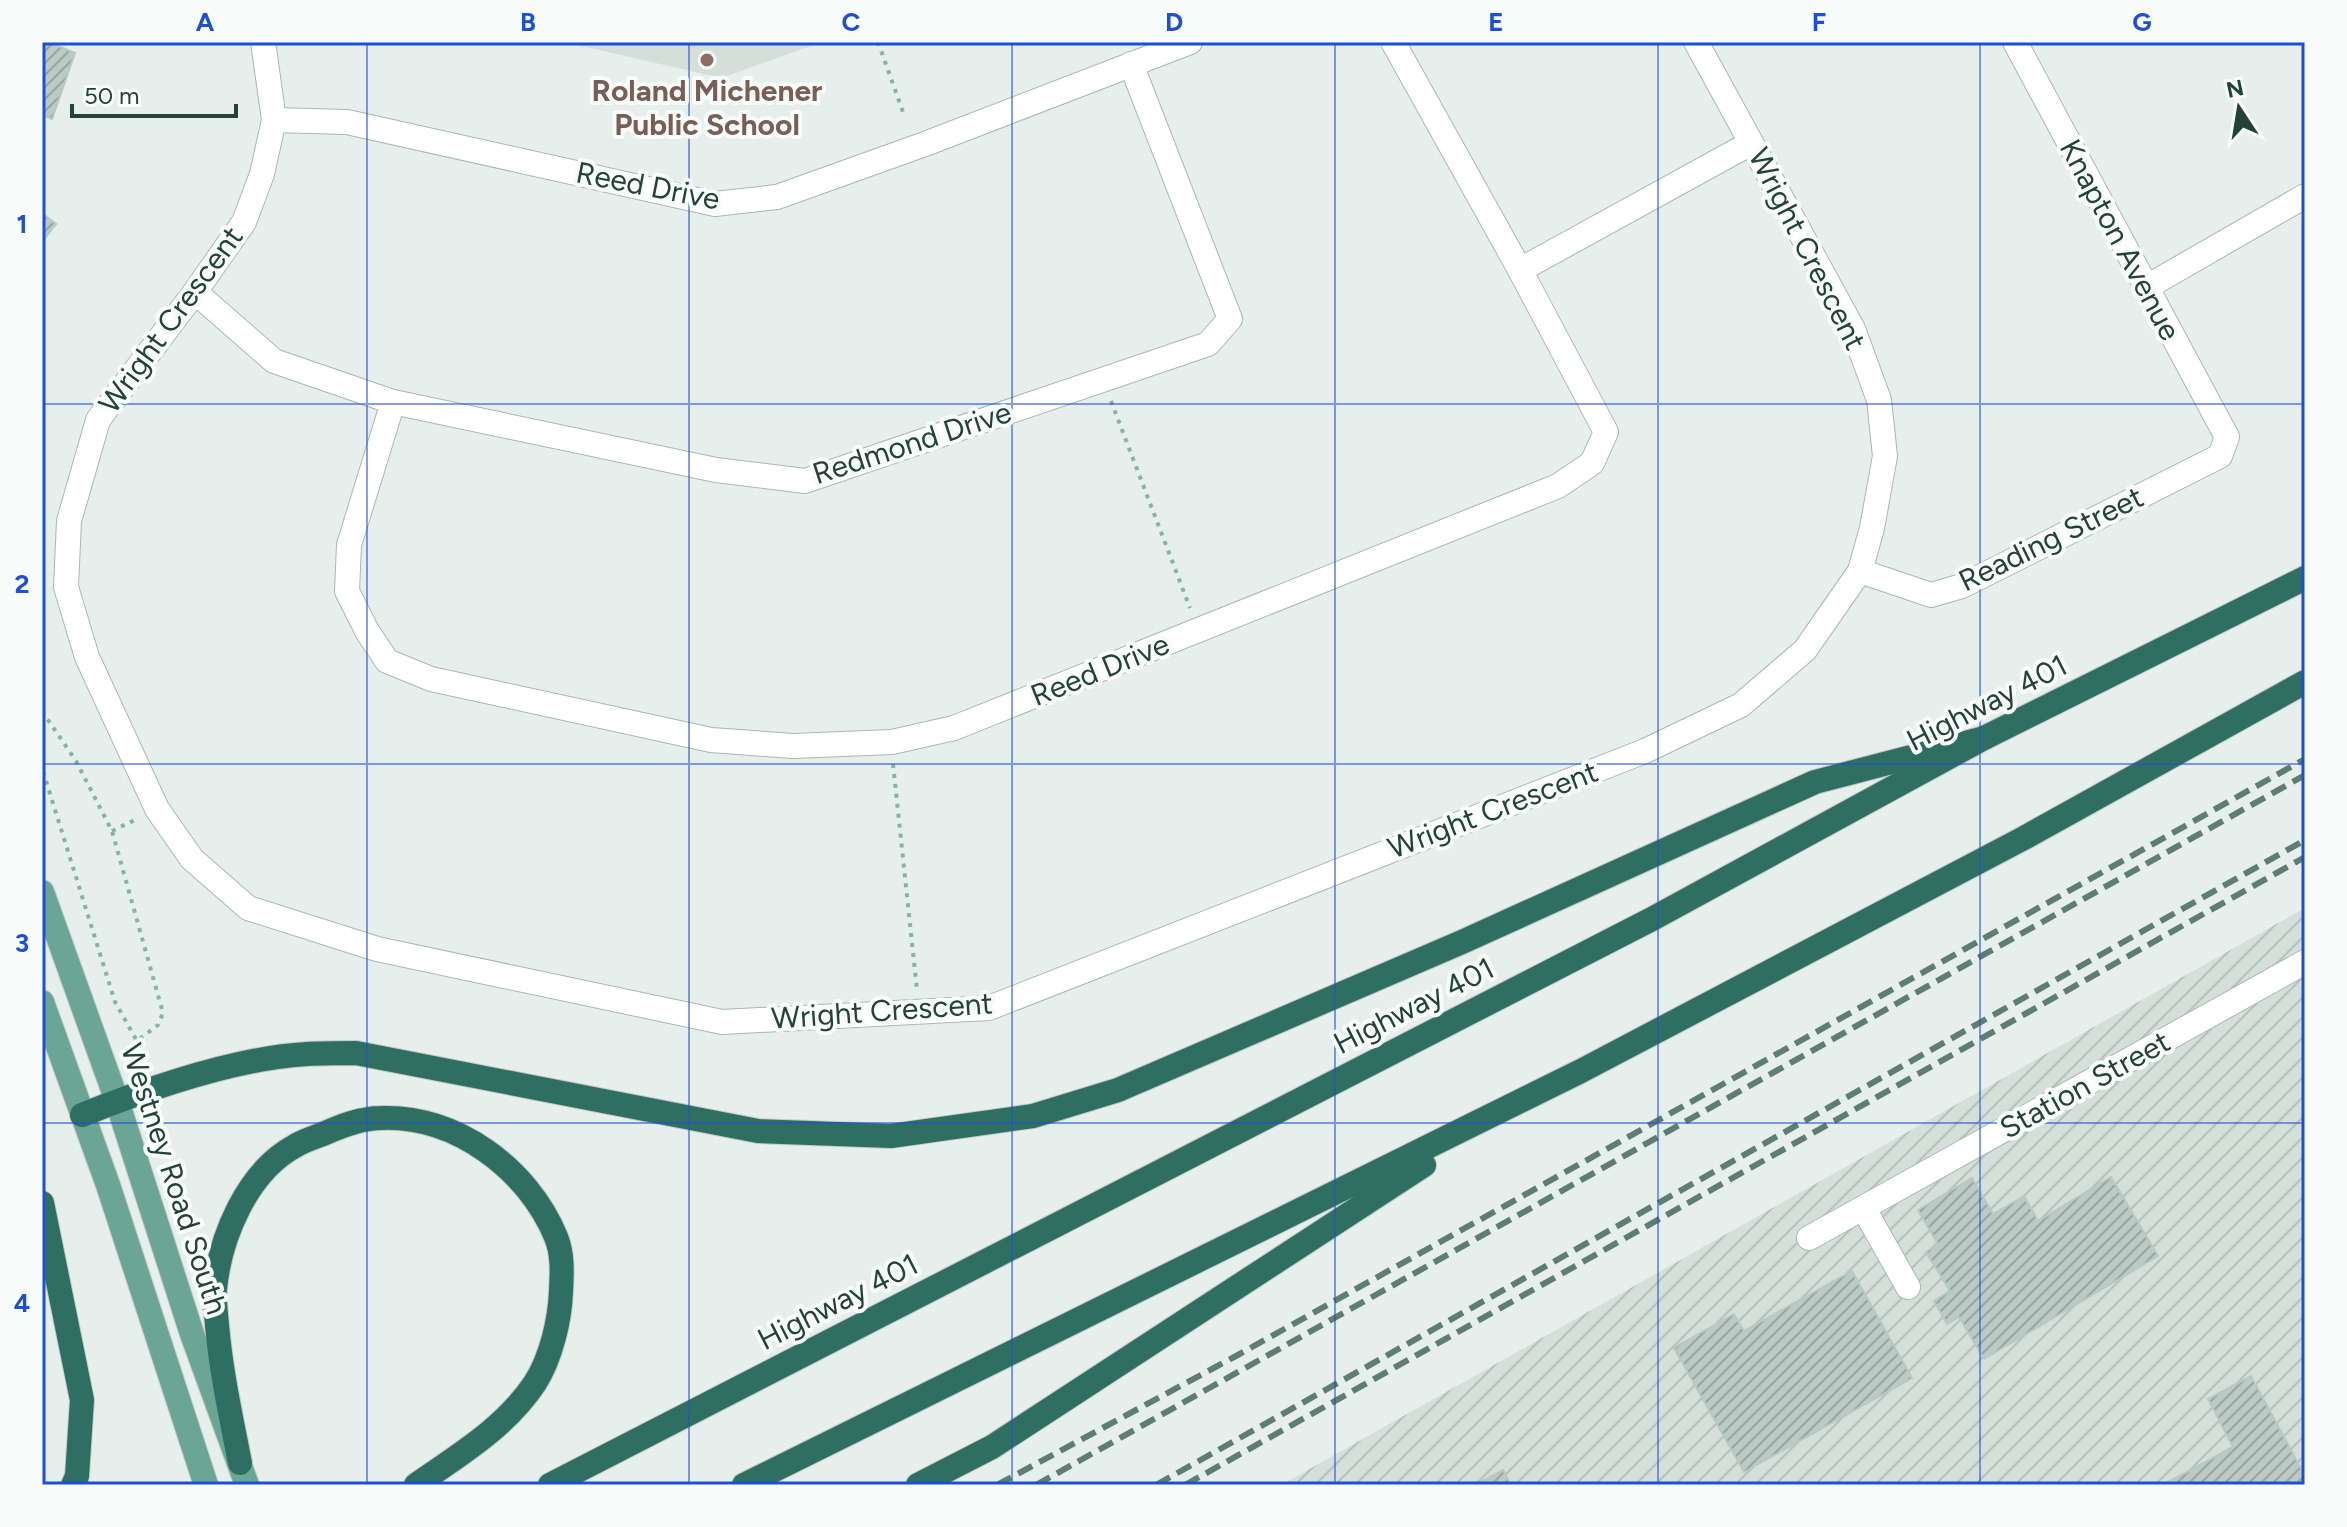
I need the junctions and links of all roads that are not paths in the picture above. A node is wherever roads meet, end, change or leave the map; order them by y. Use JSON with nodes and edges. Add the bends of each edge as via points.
{"nodes":[{"id":1,"x":263,"y":42,"type":"edge"},
{"id":2,"x":1190,"y":42,"type":"edge"},
{"id":3,"x":1393,"y":42,"type":"edge"},
{"id":4,"x":1696,"y":42,"type":"edge"},
{"id":5,"x":2020,"y":44,"type":"edge"},
{"id":6,"x":1131,"y":64,"type":"junction"},
{"id":7,"x":274,"y":120,"type":"junction"},
{"id":8,"x":1751,"y":143,"type":"junction"},
{"id":9,"x":2305,"y":196,"type":"edge"},
{"id":10,"x":1520,"y":270,"type":"junction"},
{"id":11,"x":2145,"y":288,"type":"junction"},
{"id":12,"x":195,"y":292,"type":"junction"},
{"id":13,"x":393,"y":402,"type":"junction"},
{"id":14,"x":2227,"y":437,"type":"joint"},
{"id":15,"x":1860,"y":571,"type":"junction"},
{"id":16,"x":2305,"y":578,"type":"edge"},
{"id":17,"x":2305,"y":682,"type":"edge"},
{"id":18,"x":1984,"y":738,"type":"junction"},
{"id":19,"x":42,"y":892,"type":"edge"},
{"id":20,"x":2305,"y":962,"type":"edge"},
{"id":21,"x":42,"y":1002,"type":"edge"},
{"id":22,"x":1581,"y":1071,"type":"junction"},
{"id":23,"x":117,"y":1101,"type":"junction"},
{"id":24,"x":82,"y":1115,"type":"junction"},
{"id":25,"x":42,"y":1203,"type":"edge"},
{"id":26,"x":1864,"y":1209,"type":"junction"},
{"id":27,"x":1809,"y":1238,"type":"dead end"},
{"id":28,"x":1908,"y":1287,"type":"dead end"},
{"id":29,"x":243,"y":1474,"type":"edge"},
{"id":30,"x":73,"y":1485,"type":"edge"},
{"id":31,"x":206,"y":1485,"type":"edge"},
{"id":32,"x":416,"y":1485,"type":"edge"},
{"id":33,"x":550,"y":1485,"type":"edge"},
{"id":34,"x":744,"y":1485,"type":"edge"},
{"id":35,"x":918,"y":1485,"type":"edge"}],
"edges":[{"from":1,"to":7,"type":"street","name":"Wright Crescent"},
{"from":2,"to":6,"type":"street","name":"Reed Drive"},
{"from":3,"to":10,"type":"street","name":"Reed Drive"},
{"from":4,"to":8,"type":"street","name":"Wright Crescent"},
{"from":5,"to":11,"type":"street","name":"Knapton Avenue"},
{"from":6,"to":7,"type":"street","name":"Reed Drive","via":[[777,197],[715,204],[347,122]]},
{"from":6,"to":13,"type":"street","name":"Redmond Drive","via":[[1230,319],[1208,344],[805,481],[716,470]]},
{"from":7,"to":12,"type":"street","name":"Wright Crescent","via":[[244,222]]},
{"from":8,"to":10,"type":"street"},
{"from":8,"to":15,"type":"street","name":"Wright Crescent","via":[[1853,329],[1879,400],[1885,456]]},
{"from":9,"to":11,"type":"street"},
{"from":10,"to":13,"type":"street","name":"Reed Drive","via":[[1606,432],[1592,463],[1558,486],[954,728],[892,742],[793,746],[711,740],[431,679],[387,661],[347,591],[349,545]]},
{"from":11,"to":14,"type":"street","name":"Knapton Avenue"},
{"from":12,"to":13,"type":"street","name":"Redmond Drive","via":[[274,361]]},
{"from":12,"to":15,"type":"street","name":"Wright Crescent","via":[[98,420],[69,521],[66,587],[87,657],[157,809],[192,859],[248,908],[308,929],[377,949],[722,1022],[989,1008],[1645,751],[1752,696],[1805,650]]},
{"from":14,"to":15,"type":"street","name":"Reading Street","via":[[2220,456],[1962,586],[1931,595]]},
{"from":16,"to":18,"type":"highway","name":"Highway 401"},
{"from":17,"to":22,"type":"highway","via":[[2024,838]]},
{"from":18,"to":23,"type":"highway","via":[[1815,782],[1118,1090],[1033,1116],[891,1136],[758,1131],[356,1053],[304,1054],[234,1065]]},
{"from":18,"to":33,"type":"highway","name":"Highway 401","via":[[1652,919]]},
{"from":19,"to":23,"type":"main road","name":"Westney Road South"},
{"from":20,"to":26,"type":"street","name":"Station Street"},
{"from":21,"to":24,"type":"main road"},
{"from":22,"to":34,"type":"highway"},
{"from":22,"to":35,"type":"highway","via":[[1386,1188],[992,1447]]},
{"from":23,"to":24,"type":"highway"},
{"from":23,"to":29,"type":"main road","name":"Westney Road South"},
{"from":24,"to":31,"type":"main road"},
{"from":25,"to":30,"type":"highway","via":[[82,1400]]},
{"from":26,"to":27,"type":"street","name":"Station Street"},
{"from":26,"to":28,"type":"street"},
{"from":29,"to":32,"type":"highway","via":[[221,1363],[214,1291],[222,1246],[241,1200],[293,1146],[344,1125],[381,1118],[432,1124],[471,1141],[511,1170],[557,1238],[562,1264],[560,1307],[536,1382],[497,1429]]}]}
